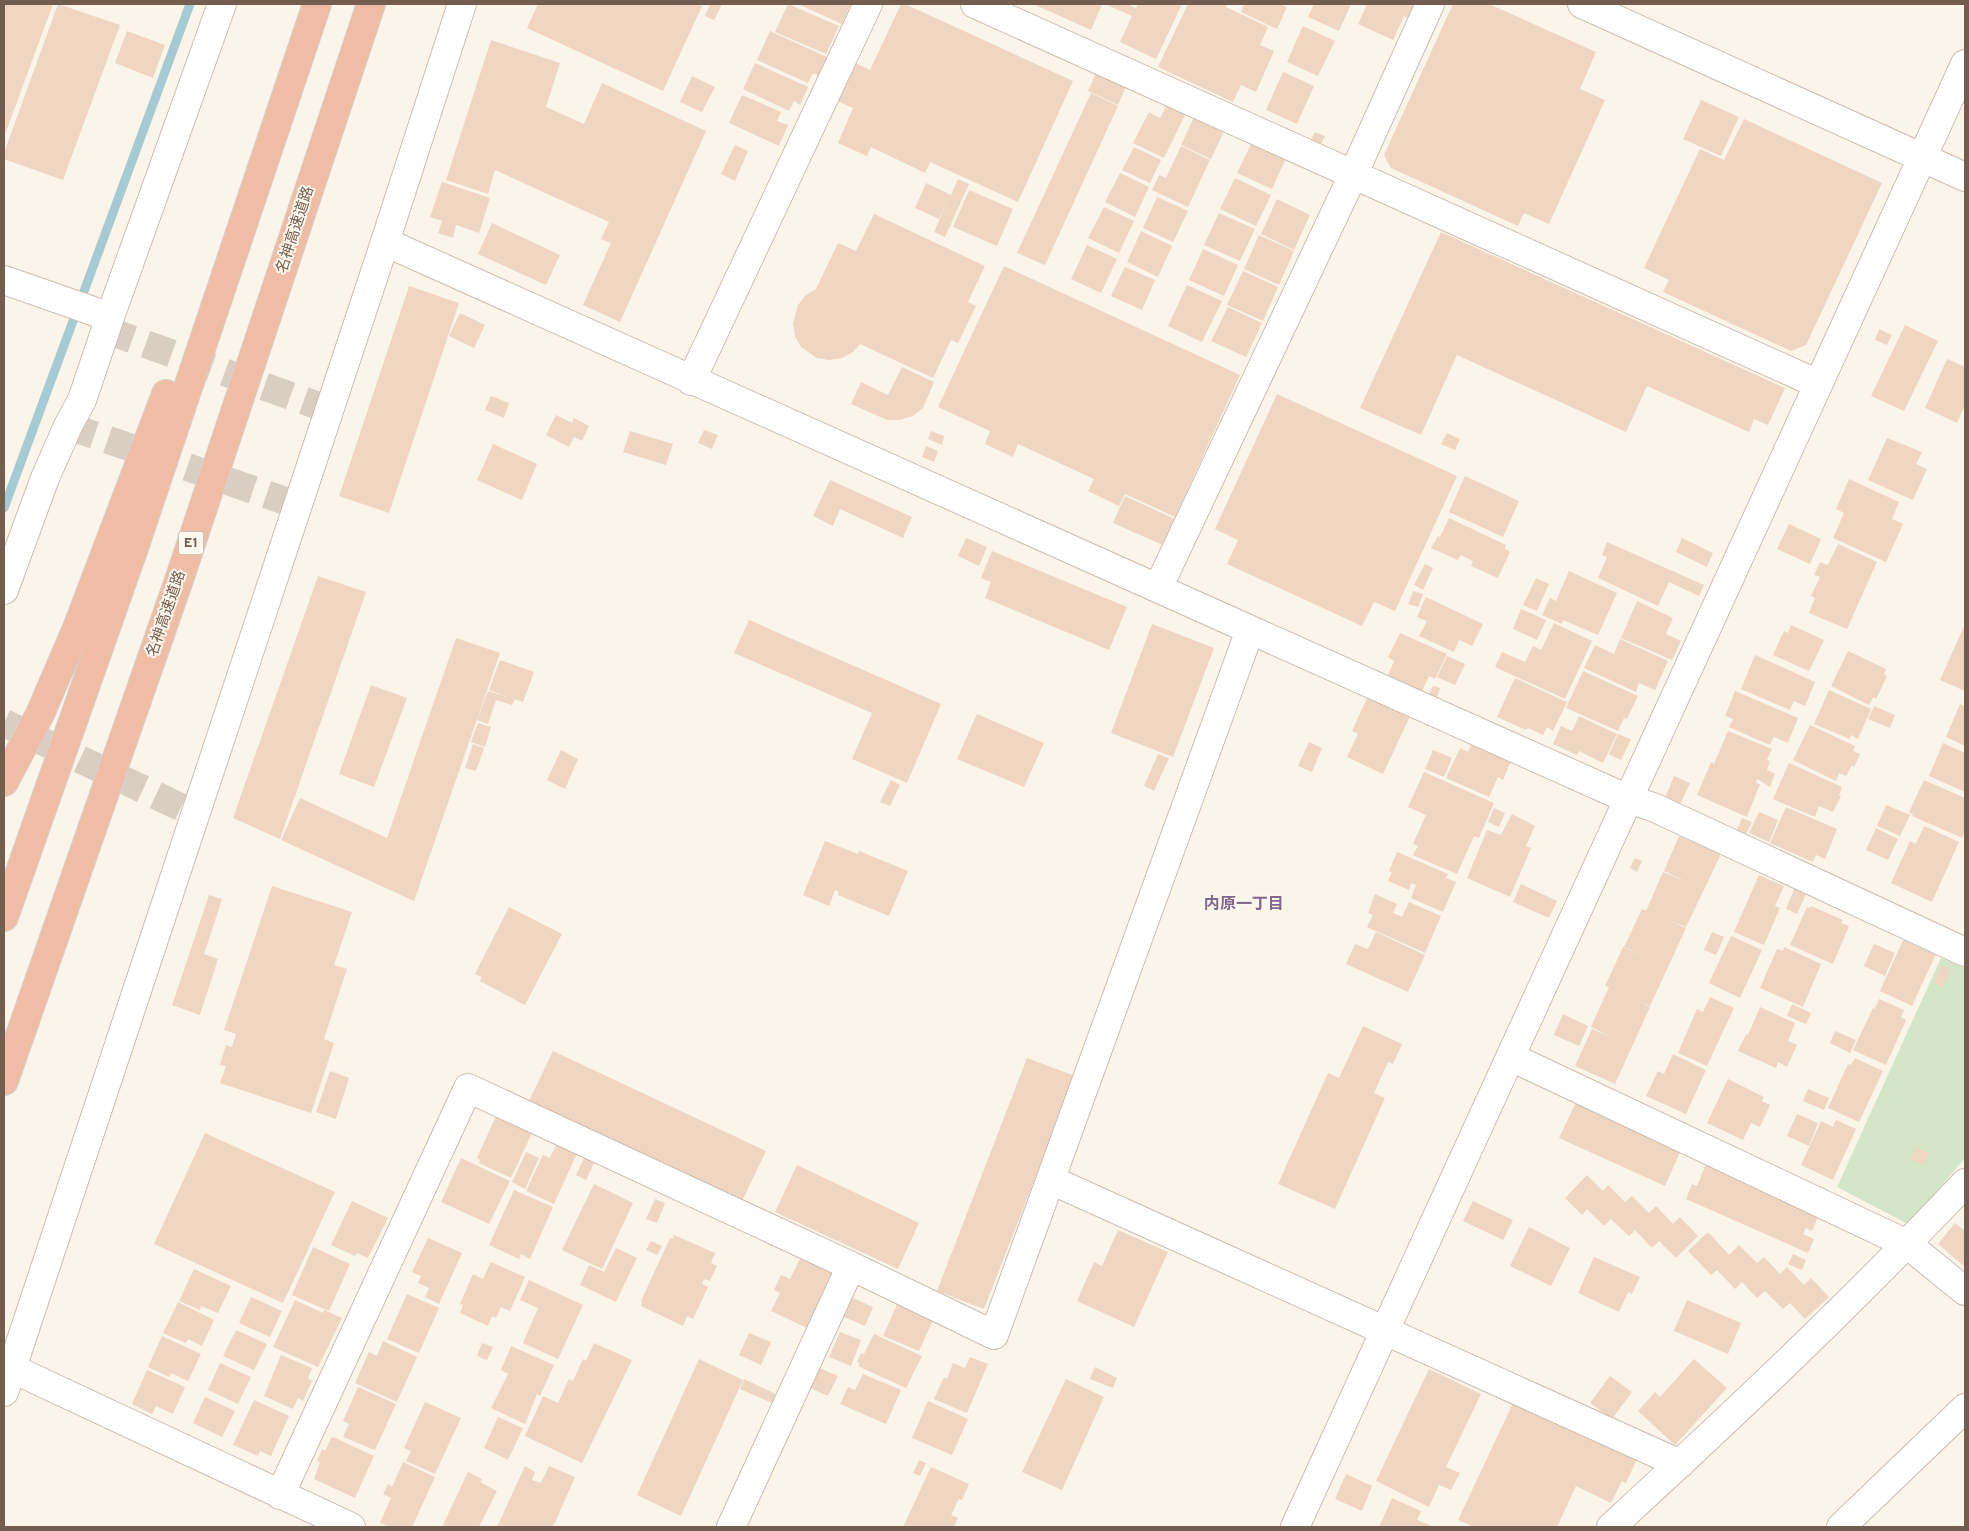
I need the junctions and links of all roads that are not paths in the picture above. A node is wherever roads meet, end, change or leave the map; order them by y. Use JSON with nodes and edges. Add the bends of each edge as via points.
{"nodes":[{"id":1,"x":222,"y":4,"type":"edge"},
{"id":2,"x":300,"y":4,"type":"edge"},
{"id":3,"x":317,"y":4,"type":"edge"},
{"id":4,"x":372,"y":4,"type":"edge"},
{"id":5,"x":462,"y":4,"type":"edge"},
{"id":6,"x":868,"y":4,"type":"edge"},
{"id":7,"x":975,"y":4,"type":"edge"},
{"id":8,"x":1430,"y":4,"type":"edge"},
{"id":9,"x":1582,"y":4,"type":"edge"},
{"id":10,"x":1965,"y":64,"type":"edge"},
{"id":11,"x":1922,"y":157,"type":"junction"},
{"id":12,"x":1353,"y":176,"type":"junction"},
{"id":13,"x":1965,"y":177,"type":"edge"},
{"id":14,"x":385,"y":242,"type":"junction"},
{"id":15,"x":4,"y":280,"type":"edge"},
{"id":16,"x":89,"y":310,"type":"junction"},
{"id":17,"x":691,"y":380,"type":"junction"},
{"id":18,"x":1818,"y":384,"type":"junction"},
{"id":19,"x":1158,"y":588,"type":"junction"},
{"id":20,"x":4,"y":590,"type":"edge"},
{"id":21,"x":1250,"y":630,"type":"junction"},
{"id":22,"x":4,"y":782,"type":"edge"},
{"id":23,"x":1628,"y":800,"type":"junction"},
{"id":24,"x":4,"y":917,"type":"edge"},
{"id":25,"x":1965,"y":952,"type":"edge"},
{"id":26,"x":1510,"y":1057,"type":"junction"},
{"id":27,"x":4,"y":1081,"type":"edge"},
{"id":28,"x":1051,"y":1180,"type":"junction"},
{"id":29,"x":1965,"y":1183,"type":"edge"},
{"id":30,"x":1907,"y":1244,"type":"junction"},
{"id":31,"x":851,"y":1266,"type":"junction"},
{"id":32,"x":1965,"y":1291,"type":"edge"},
{"id":33,"x":1385,"y":1330,"type":"junction"},
{"id":34,"x":7,"y":1380,"type":"edge"},
{"id":35,"x":1965,"y":1408,"type":"edge"},
{"id":36,"x":1680,"y":1464,"type":"junction"},
{"id":37,"x":280,"y":1494,"type":"junction"},
{"id":38,"x":351,"y":1527,"type":"edge"},
{"id":39,"x":731,"y":1527,"type":"edge"},
{"id":40,"x":1295,"y":1527,"type":"edge"},
{"id":41,"x":1611,"y":1527,"type":"edge"},
{"id":42,"x":1842,"y":1527,"type":"edge"}],
"edges":[{"from":1,"to":16,"type":"street"},
{"from":2,"to":22,"type":"highway","via":[[170,384],[118,525],[40,714]]},
{"from":3,"to":24,"type":"highway","via":[[134,548]]},
{"from":4,"to":27,"type":"highway","name":"名神高速道路","number":"E1","via":[[179,580]]},
{"from":5,"to":14,"type":"street"},
{"from":6,"to":17,"type":"street"},
{"from":7,"to":12,"type":"street"},
{"from":8,"to":12,"type":"street"},
{"from":9,"to":11,"type":"street"},
{"from":10,"to":11,"type":"street"},
{"from":11,"to":13,"type":"street"},
{"from":11,"to":18,"type":"street"},
{"from":12,"to":18,"type":"street"},
{"from":12,"to":19,"type":"street"},
{"from":14,"to":17,"type":"street"},
{"from":14,"to":34,"type":"street"},
{"from":15,"to":16,"type":"street"},
{"from":16,"to":20,"type":"street","via":[[82,400],[45,478]]},
{"from":17,"to":19,"type":"street"},
{"from":18,"to":23,"type":"street"},
{"from":19,"to":21,"type":"street"},
{"from":21,"to":23,"type":"street"},
{"from":21,"to":28,"type":"street"},
{"from":23,"to":25,"type":"street","via":[[1653,807]]},
{"from":23,"to":26,"type":"street"},
{"from":26,"to":30,"type":"street"},
{"from":26,"to":33,"type":"street"},
{"from":28,"to":31,"type":"street","via":[[994,1335]]},
{"from":28,"to":33,"type":"street"},
{"from":29,"to":30,"type":"street"},
{"from":30,"to":32,"type":"street"},
{"from":30,"to":36,"type":"street"},
{"from":31,"to":37,"type":"street","via":[[468,1088]]},
{"from":31,"to":39,"type":"street"},
{"from":33,"to":36,"type":"street"},
{"from":33,"to":40,"type":"street"},
{"from":34,"to":37,"type":"street"},
{"from":35,"to":42,"type":"street"},
{"from":36,"to":41,"type":"street"},
{"from":37,"to":38,"type":"street"}]}
